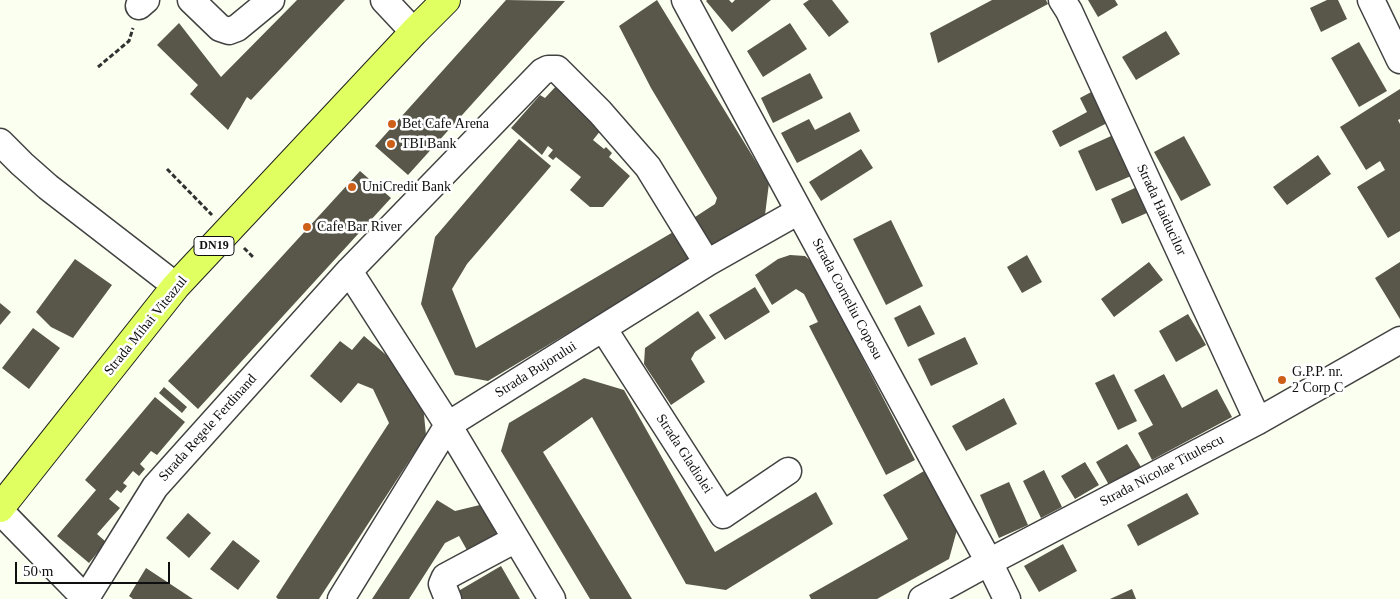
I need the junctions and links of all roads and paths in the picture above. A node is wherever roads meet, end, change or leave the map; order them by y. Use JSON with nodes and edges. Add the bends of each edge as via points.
{"nodes":[{"id":1,"x":192,"y":0,"type":"edge"},
{"id":2,"x":271,"y":0,"type":"edge"},
{"id":3,"x":384,"y":0,"type":"edge"},
{"id":4,"x":446,"y":0,"type":"edge"},
{"id":5,"x":685,"y":0,"type":"edge"},
{"id":6,"x":1062,"y":0,"type":"edge"},
{"id":7,"x":1371,"y":0,"type":"edge"},
{"id":8,"x":142,"y":3,"type":"edge"},
{"id":9,"x":414,"y":32,"type":"junction"},
{"id":10,"x":1400,"y":60,"type":"edge"},
{"id":11,"x":98,"y":67,"type":"dead end"},
{"id":12,"x":0,"y":142,"type":"edge"},
{"id":13,"x":800,"y":210,"type":"junction"},
{"id":14,"x":707,"y":264,"type":"junction"},
{"id":15,"x":349,"y":272,"type":"junction"},
{"id":16,"x":176,"y":286,"type":"junction"},
{"id":17,"x":603,"y":328,"type":"junction"},
{"id":18,"x":1400,"y":340,"type":"edge"},
{"id":19,"x":1258,"y":421,"type":"junction"},
{"id":20,"x":448,"y":425,"type":"junction"},
{"id":21,"x":788,"y":471,"type":"dead end"},
{"id":22,"x":0,"y":510,"type":"edge"},
{"id":23,"x":516,"y":539,"type":"junction"},
{"id":24,"x":989,"y":562,"type":"junction"},
{"id":25,"x":86,"y":599,"type":"edge"},
{"id":26,"x":341,"y":599,"type":"edge"},
{"id":27,"x":448,"y":599,"type":"edge"},
{"id":28,"x":552,"y":599,"type":"edge"},
{"id":29,"x":922,"y":599,"type":"edge"},
{"id":30,"x":1007,"y":599,"type":"edge"}],
"edges":[{"from":1,"to":2,"type":"street","via":[[220,28],[229,30],[237,28]]},
{"from":3,"to":9,"type":"street"},
{"from":4,"to":9,"type":"main road","name":"Strada Mihai Viteazul","number":"DN19"},
{"from":5,"to":13,"type":"street","name":"Strada Corneliu Coposu"},
{"from":6,"to":19,"type":"street","name":"Strada Haiducilor"},
{"from":7,"to":10,"type":"street"},
{"from":8,"to":11,"type":"path","via":[[129,42]]},
{"from":9,"to":16,"type":"main road","name":"Strada Mihai Viteazul","number":"DN19"},
{"from":12,"to":16,"type":"street","via":[[48,187]]},
{"from":13,"to":14,"type":"street","name":"Strada Bujorului"},
{"from":13,"to":24,"type":"street","name":"Strada Corneliu Coposu"},
{"from":14,"to":15,"type":"street","name":"Strada Regele Ferdinand","via":[[648,167],[557,69],[548,69]]},
{"from":14,"to":17,"type":"street","name":"Strada Bujorului"},
{"from":15,"to":20,"type":"street"},
{"from":15,"to":25,"type":"street","name":"Strada Regele Ferdinand","via":[[155,487]]},
{"from":16,"to":22,"type":"main road","name":"Strada Mihai Viteazul","number":"DN19"},
{"from":17,"to":20,"type":"street","name":"Strada Bujorului"},
{"from":17,"to":21,"type":"street","name":"Strada Gladiolei","via":[[723,514]]},
{"from":18,"to":19,"type":"street","name":"Strada Nicolae Titulescu"},
{"from":19,"to":24,"type":"street","name":"Strada Nicolae Titulescu"},
{"from":20,"to":23,"type":"street"},
{"from":20,"to":26,"type":"street","name":"Strada Bujorului"},
{"from":22,"to":25,"type":"street"},
{"from":23,"to":27,"type":"street","via":[[445,577],[442,584]]},
{"from":23,"to":28,"type":"street"},
{"from":24,"to":29,"type":"street","name":"Strada Nicolae Titulescu"},
{"from":24,"to":30,"type":"street","name":"Strada Corneliu Coposu"}]}
